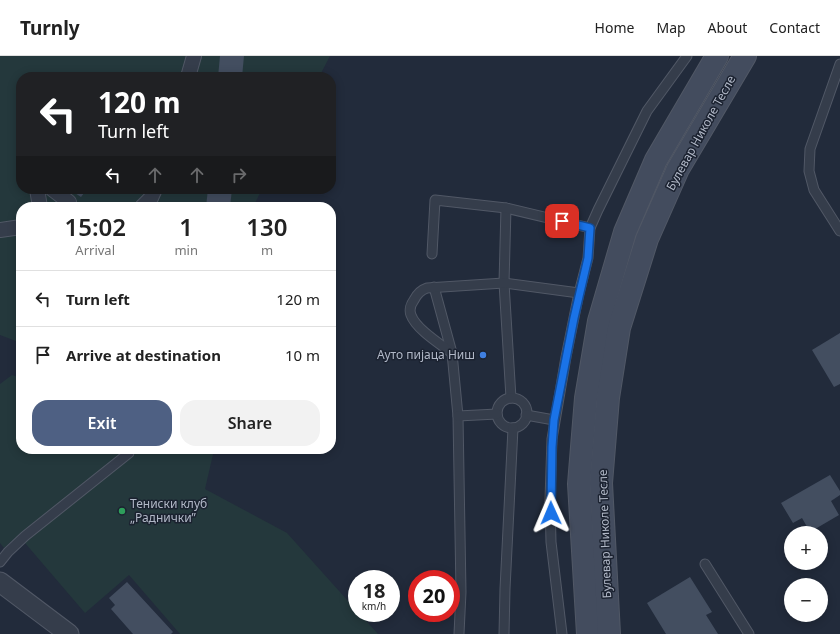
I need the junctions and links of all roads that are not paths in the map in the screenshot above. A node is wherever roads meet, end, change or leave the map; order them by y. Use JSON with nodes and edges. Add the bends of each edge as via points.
{"nodes":[{"id":1,"x":194,"y":56,"type":"edge"},
{"id":2,"x":687,"y":56,"type":"edge"},
{"id":3,"x":717,"y":56,"type":"edge"},
{"id":4,"x":745,"y":56,"type":"edge"},
{"id":5,"x":840,"y":64,"type":"edge"},
{"id":6,"x":189,"y":72,"type":"edge"},
{"id":7,"x":59,"y":194,"type":"edge"},
{"id":8,"x":153,"y":194,"type":"edge"},
{"id":9,"x":69,"y":202,"type":"dead end"},
{"id":10,"x":147,"y":202,"type":"edge"},
{"id":11,"x":506,"y":208,"type":"junction"},
{"id":12,"x":16,"y":228,"type":"edge"},
{"id":13,"x":590,"y":228,"type":"junction"},
{"id":14,"x":0,"y":230,"type":"edge"},
{"id":15,"x":840,"y":231,"type":"edge"},
{"id":16,"x":432,"y":254,"type":"dead end"},
{"id":17,"x":504,"y":283,"type":"junction"},
{"id":18,"x":434,"y":287,"type":"junction"},
{"id":19,"x":579,"y":293,"type":"junction"},
{"id":20,"x":452,"y":353,"type":"junction"},
{"id":21,"x":511,"y":398,"type":"junction"},
{"id":22,"x":497,"y":414,"type":"junction"},
{"id":23,"x":526,"y":415,"type":"junction"},
{"id":24,"x":458,"y":416,"type":"junction"},
{"id":25,"x":554,"y":420,"type":"junction"},
{"id":26,"x":513,"y":428,"type":"junction"},
{"id":27,"x":128,"y":454,"type":"edge"},
{"id":28,"x":0,"y":562,"type":"edge"},
{"id":29,"x":705,"y":564,"type":"dead end"},
{"id":30,"x":0,"y":582,"type":"edge"},
{"id":31,"x":68,"y":634,"type":"edge"},
{"id":32,"x":459,"y":634,"type":"edge"},
{"id":33,"x":504,"y":634,"type":"edge"},
{"id":34,"x":562,"y":634,"type":"edge"},
{"id":35,"x":588,"y":634,"type":"edge"},
{"id":36,"x":609,"y":634,"type":"edge"},
{"id":37,"x":749,"y":634,"type":"edge"}],
"edges":[{"from":1,"to":6,"type":"street"},
{"from":2,"to":13,"type":"lane","via":[[647,110]]},
{"from":3,"to":35,"type":"main road","name":"Булевар Николе Тесле","via":[[656,160],[625,232],[599,321],[586,398],[578,484]]},
{"from":4,"to":36,"type":"main road","name":"Булевар Николе Тесле","via":[[678,169],[647,239],[619,328],[608,398],[601,483]]},
{"from":5,"to":15,"type":"lane","via":[[810,149],[809,171],[814,190]]},
{"from":7,"to":9,"type":"street"},
{"from":8,"to":10,"type":"street"},
{"from":11,"to":13,"type":"lane"},
{"from":11,"to":16,"type":"lane","via":[[435,200]]},
{"from":11,"to":17,"type":"lane"},
{"from":12,"to":14,"type":"street"},
{"from":13,"to":19,"type":"lane","via":[[588,258]]},
{"from":17,"to":18,"type":"lane"},
{"from":17,"to":19,"type":"lane"},
{"from":17,"to":21,"type":"lane"},
{"from":18,"to":20,"type":"lane"},
{"from":18,"to":20,"type":"lane","via":[[421,290],[415,297],[410,310],[411,315],[427,334]]},
{"from":19,"to":25,"type":"lane"},
{"from":20,"to":24,"type":"lane"},
{"from":21,"to":22,"type":"lane","via":[[499,405]]},
{"from":21,"to":23,"type":"lane","via":[[521,402]]},
{"from":22,"to":24,"type":"lane"},
{"from":22,"to":26,"type":"lane","via":[[500,423]]},
{"from":23,"to":25,"type":"lane"},
{"from":23,"to":26,"type":"lane","via":[[522,424]]},
{"from":24,"to":32,"type":"lane","via":[[461,592]]},
{"from":25,"to":34,"type":"lane","via":[[551,542]]},
{"from":26,"to":33,"type":"lane"},
{"from":27,"to":28,"type":"lane","via":[[25,536]]},
{"from":29,"to":37,"type":"lane"},
{"from":30,"to":31,"type":"street"}]}
